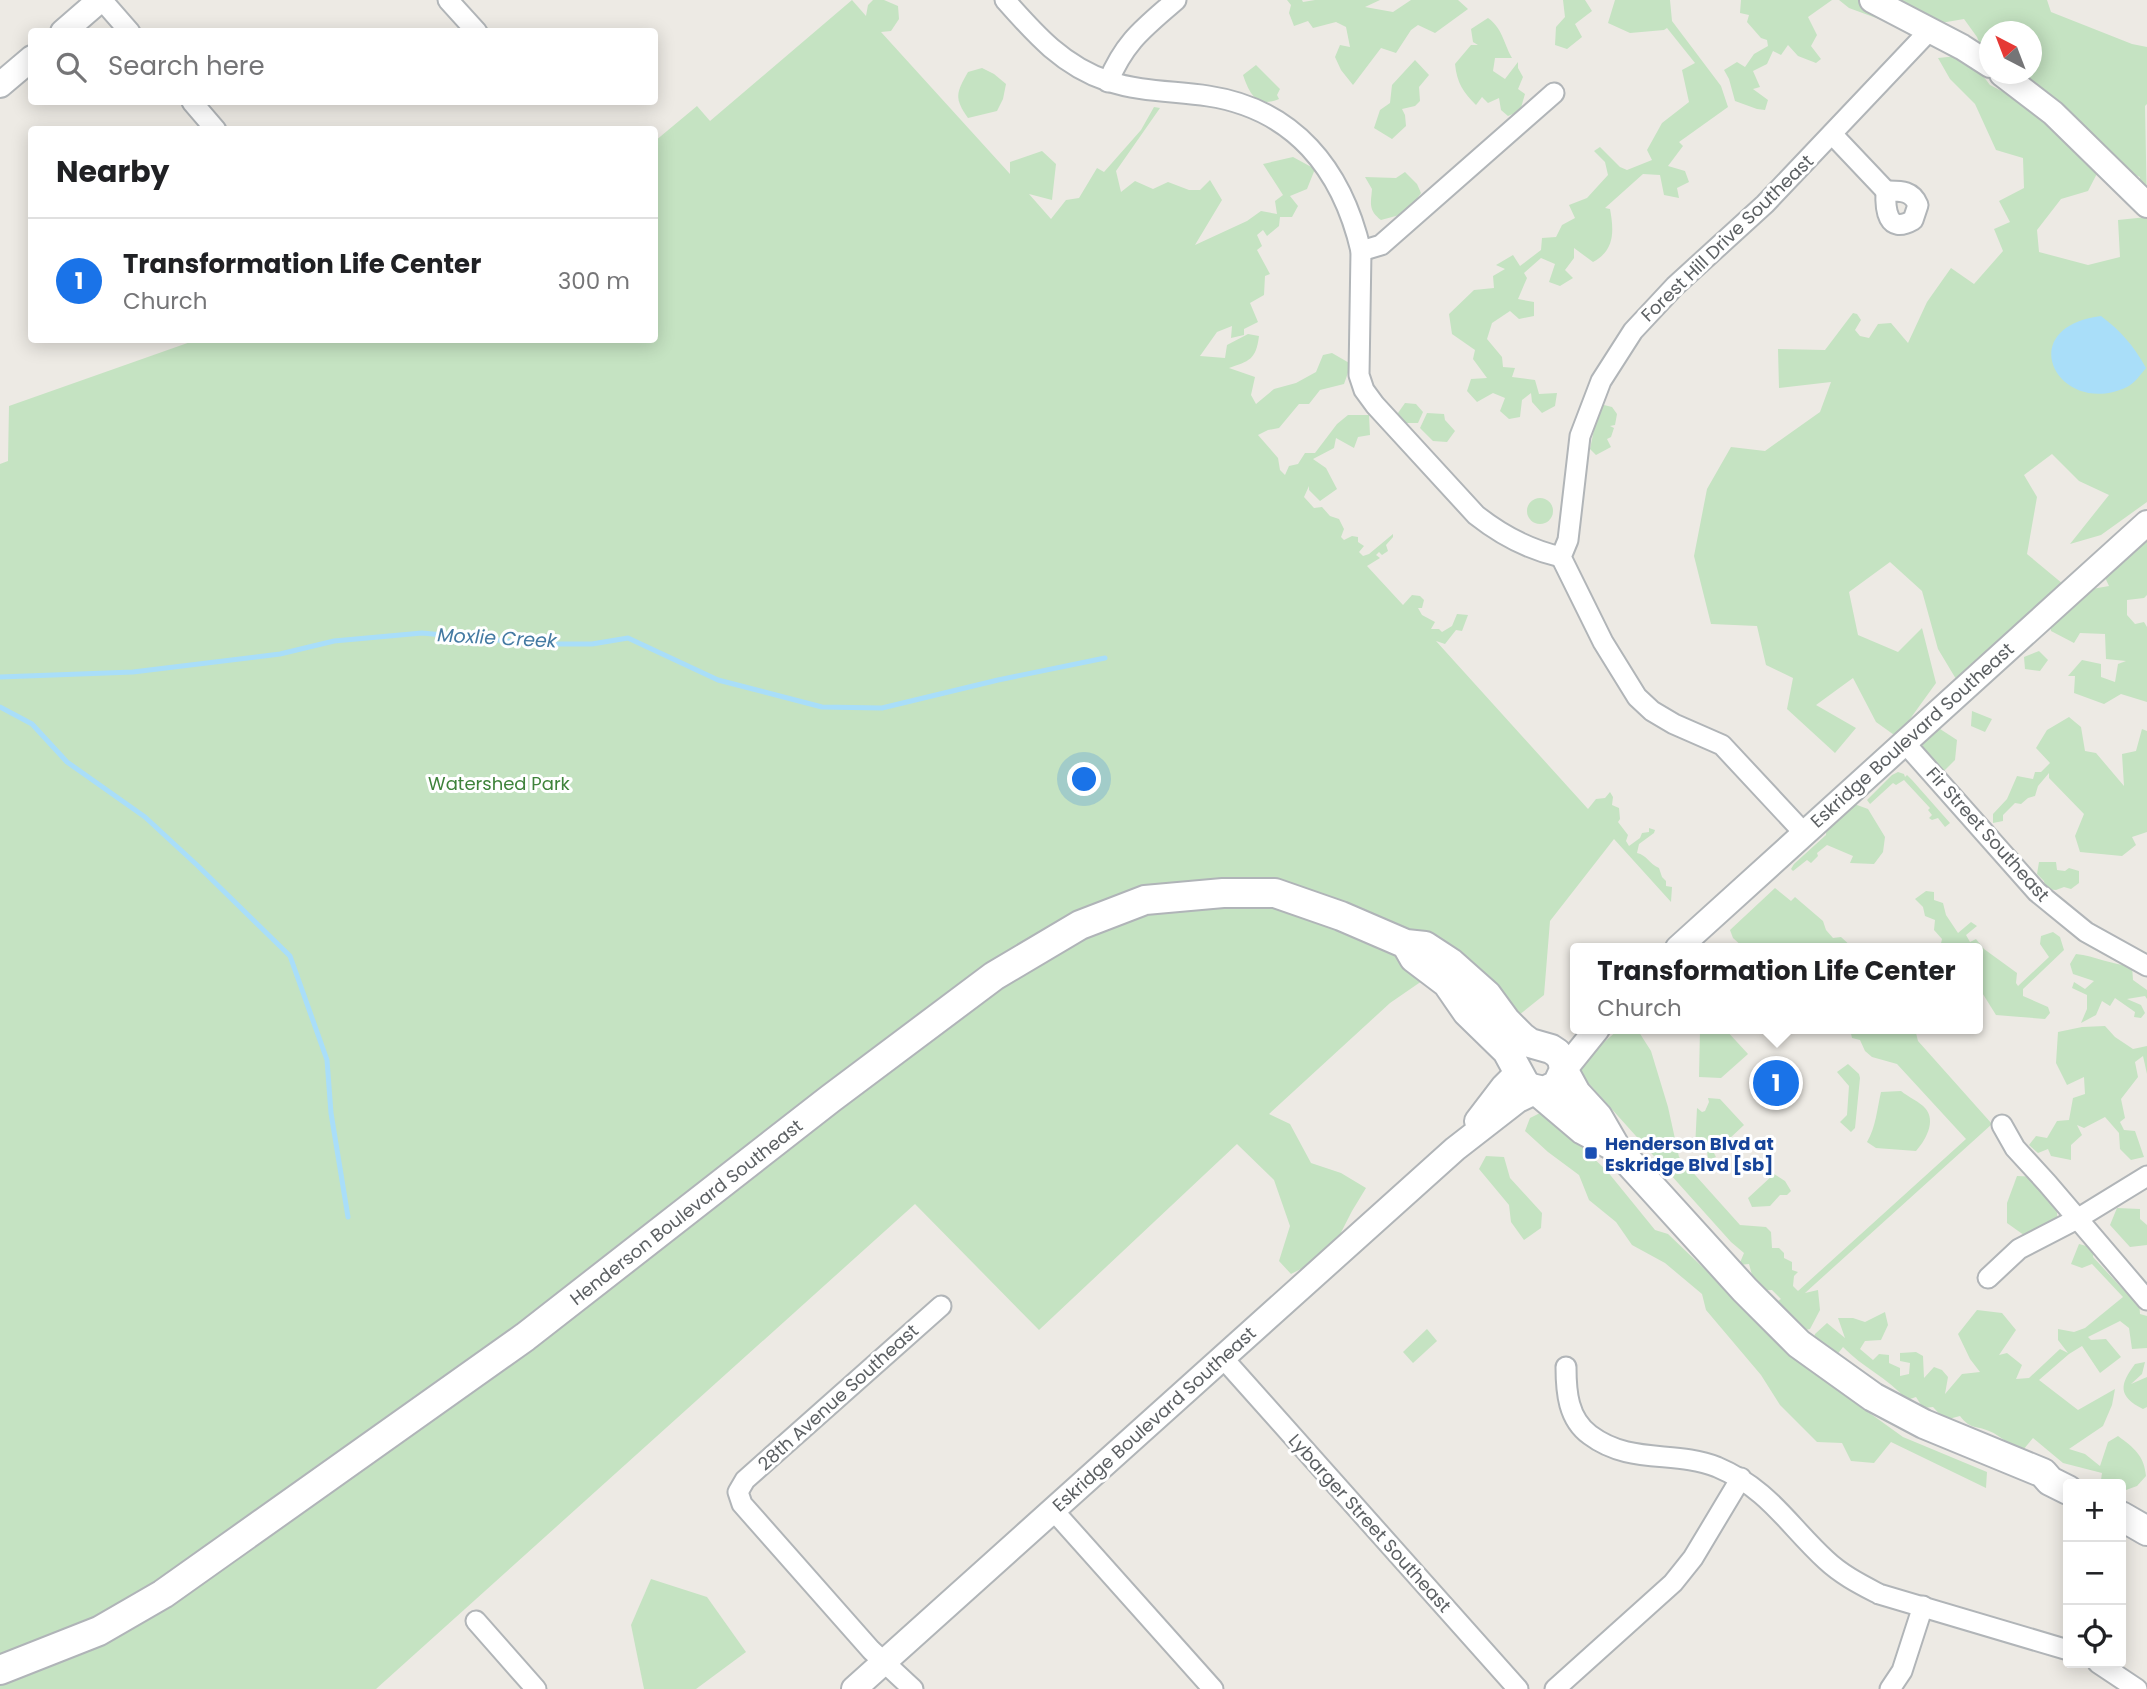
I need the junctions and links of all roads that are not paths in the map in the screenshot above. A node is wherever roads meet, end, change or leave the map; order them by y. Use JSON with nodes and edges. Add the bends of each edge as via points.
{"nodes":[{"id":1,"x":101,"y":0,"type":"edge"},
{"id":2,"x":449,"y":0,"type":"edge"},
{"id":3,"x":1005,"y":0,"type":"edge"},
{"id":4,"x":1176,"y":0,"type":"edge"},
{"id":5,"x":1872,"y":0,"type":"edge"},
{"id":6,"x":68,"y":28,"type":"edge"},
{"id":7,"x":126,"y":28,"type":"edge"},
{"id":8,"x":474,"y":28,"type":"edge"},
{"id":9,"x":1929,"y":31,"type":"junction"},
{"id":10,"x":1979,"y":59,"type":"edge"},
{"id":11,"x":28,"y":61,"type":"edge"},
{"id":12,"x":1108,"y":82,"type":"junction"},
{"id":13,"x":2015,"y":84,"type":"edge"},
{"id":14,"x":0,"y":85,"type":"edge"},
{"id":15,"x":1554,"y":93,"type":"dead end"},
{"id":16,"x":195,"y":105,"type":"edge"},
{"id":17,"x":213,"y":126,"type":"edge"},
{"id":18,"x":1832,"y":134,"type":"junction"},
{"id":19,"x":1886,"y":191,"type":"dead end"},
{"id":20,"x":2147,"y":205,"type":"edge"},
{"id":21,"x":1361,"y":251,"type":"junction"},
{"id":22,"x":2147,"y":523,"type":"edge"},
{"id":23,"x":1561,"y":557,"type":"junction"},
{"id":24,"x":1905,"y":742,"type":"junction"},
{"id":25,"x":1804,"y":833,"type":"junction"},
{"id":26,"x":1683,"y":943,"type":"edge"},
{"id":27,"x":1406,"y":944,"type":"junction"},
{"id":28,"x":2147,"y":966,"type":"edge"},
{"id":29,"x":1574,"y":1034,"type":"edge"},
{"id":30,"x":1590,"y":1034,"type":"edge"},
{"id":31,"x":1555,"y":1059,"type":"junction"},
{"id":32,"x":1528,"y":1081,"type":"junction"},
{"id":33,"x":2002,"y":1125,"type":"dead end"},
{"id":34,"x":1616,"y":1148,"type":"junction"},
{"id":35,"x":2147,"y":1176,"type":"edge"},
{"id":36,"x":2077,"y":1219,"type":"junction"},
{"id":37,"x":1988,"y":1278,"type":"dead end"},
{"id":38,"x":2147,"y":1300,"type":"edge"},
{"id":39,"x":941,"y":1306,"type":"dead end"},
{"id":40,"x":1223,"y":1357,"type":"junction"},
{"id":41,"x":1566,"y":1367,"type":"dead end"},
{"id":42,"x":2043,"y":1473,"type":"junction"},
{"id":43,"x":1741,"y":1478,"type":"junction"},
{"id":44,"x":2073,"y":1479,"type":"edge"},
{"id":45,"x":2063,"y":1488,"type":"edge"},
{"id":46,"x":2126,"y":1500,"type":"edge"},
{"id":47,"x":1053,"y":1510,"type":"junction"},
{"id":48,"x":2147,"y":1510,"type":"edge"},
{"id":49,"x":2126,"y":1519,"type":"edge"},
{"id":50,"x":2147,"y":1531,"type":"edge"},
{"id":51,"x":1923,"y":1606,"type":"junction"},
{"id":52,"x":476,"y":1621,"type":"dead end"},
{"id":53,"x":2063,"y":1648,"type":"edge"},
{"id":54,"x":884,"y":1662,"type":"junction"},
{"id":55,"x":2106,"y":1668,"type":"edge"},
{"id":56,"x":0,"y":1670,"type":"edge"},
{"id":57,"x":536,"y":1689,"type":"edge"},
{"id":58,"x":854,"y":1689,"type":"edge"},
{"id":59,"x":913,"y":1689,"type":"edge"},
{"id":60,"x":1213,"y":1689,"type":"edge"},
{"id":61,"x":1518,"y":1689,"type":"edge"},
{"id":62,"x":1555,"y":1689,"type":"edge"},
{"id":63,"x":1890,"y":1689,"type":"edge"},
{"id":64,"x":2137,"y":1689,"type":"edge"}],
"edges":[{"from":1,"to":6,"type":"street"},
{"from":1,"to":7,"type":"street"},
{"from":2,"to":8,"type":"street"},
{"from":3,"to":12,"type":"street","via":[[1051,50]]},
{"from":4,"to":12,"type":"street","via":[[1131,39]]},
{"from":5,"to":9,"type":"street"},
{"from":9,"to":10,"type":"street"},
{"from":9,"to":18,"type":"street","name":"Forest Hill Drive Southeast"},
{"from":11,"to":14,"type":"street"},
{"from":12,"to":21,"type":"street","via":[[1222,98],[1289,129],[1334,178],[1353,218]]},
{"from":13,"to":20,"type":"street","via":[[2053,113]]},
{"from":15,"to":21,"type":"street","via":[[1381,245]]},
{"from":16,"to":17,"type":"street"},
{"from":18,"to":19,"type":"street"},
{"from":18,"to":23,"type":"street","name":"Forest Hill Drive Southeast","via":[[1633,331],[1601,381],[1580,436],[1568,540]]},
{"from":21,"to":23,"type":"street","via":[[1359,375],[1364,390],[1476,515],[1541,553]]},
{"from":22,"to":24,"type":"street","name":"Eskridge Boulevard Southeast"},
{"from":23,"to":25,"type":"street","via":[[1603,642],[1637,696],[1674,724],[1722,745]]},
{"from":24,"to":25,"type":"street","name":"Eskridge Boulevard Southeast"},
{"from":24,"to":28,"type":"street","name":"Fir Street Southeast","via":[[2038,892],[2086,932]]},
{"from":25,"to":26,"type":"street","name":"Eskridge Boulevard Southeast"},
{"from":27,"to":31,"type":"main road","name":"Henderson Boulevard Southeast","via":[[1425,946],[1451,963],[1487,995],[1522,1037]]},
{"from":27,"to":32,"type":"main road","name":"Henderson Boulevard Southeast","via":[[1414,958],[1447,983],[1466,1012],[1498,1040]]},
{"from":27,"to":56,"type":"main road","name":"Henderson Boulevard Southeast","via":[[1275,893],[1145,900],[1080,925],[994,975],[525,1337],[163,1594],[99,1630]]},
{"from":29,"to":31,"type":"street","via":[[1558,1045]]},
{"from":30,"to":31,"type":"street"},
{"from":31,"to":32,"type":"main road","via":[[1557,1085],[1551,1089]]},
{"from":31,"to":32,"type":"main road","via":[[1538,1047],[1526,1053]]},
{"from":31,"to":34,"type":"main road","name":"Henderson Boulevard Southeast"},
{"from":32,"to":34,"type":"main road","name":"Henderson Boulevard Southeast","via":[[1583,1130]]},
{"from":32,"to":40,"type":"street","name":"Eskridge Boulevard Southeast","via":[[1518,1100],[1455,1149]]},
{"from":33,"to":36,"type":"street","via":[[2015,1148]]},
{"from":34,"to":42,"type":"main road","name":"Henderson Boulevard Southeast","via":[[1799,1344],[1873,1396],[1924,1424]]},
{"from":35,"to":36,"type":"street"},
{"from":36,"to":37,"type":"street","via":[[2019,1249]]},
{"from":36,"to":38,"type":"street"},
{"from":39,"to":54,"type":"street","name":"28th Avenue Southeast","via":[[745,1480],[738,1492],[742,1504]]},
{"from":40,"to":47,"type":"street","name":"Eskridge Boulevard Southeast"},
{"from":40,"to":61,"type":"street","name":"Lybarger Street Southeast"},
{"from":41,"to":43,"type":"street","via":[[1566,1388],[1577,1421],[1602,1443],[1632,1454],[1715,1466]]},
{"from":42,"to":44,"type":"main road","name":"Henderson Boulevard Southeast"},
{"from":42,"to":45,"type":"main road","name":"Henderson Boulevard Southeast"},
{"from":43,"to":51,"type":"street","via":[[1766,1496],[1827,1561],[1852,1580],[1880,1594]]},
{"from":43,"to":62,"type":"street","via":[[1673,1584]]},
{"from":46,"to":48,"type":"main road"},
{"from":47,"to":54,"type":"street","name":"Eskridge Boulevard Southeast"},
{"from":47,"to":60,"type":"street"},
{"from":49,"to":50,"type":"main road"},
{"from":51,"to":53,"type":"street"},
{"from":51,"to":63,"type":"street","via":[[1902,1671]]},
{"from":52,"to":57,"type":"street"},
{"from":54,"to":58,"type":"street","name":"Eskridge Boulevard Southeast"},
{"from":54,"to":59,"type":"street"},
{"from":55,"to":64,"type":"street"}]}
